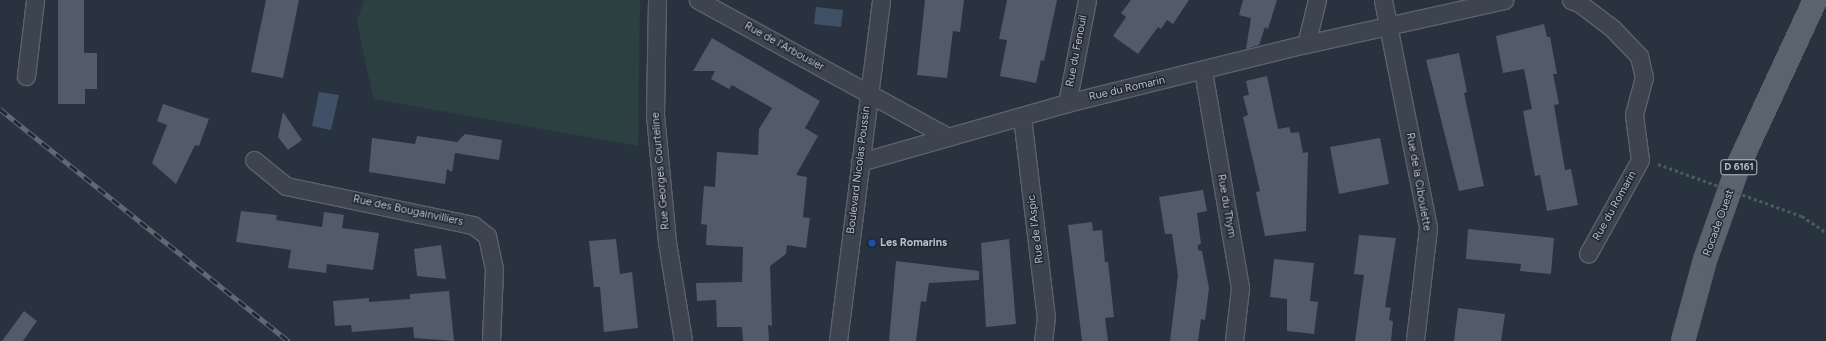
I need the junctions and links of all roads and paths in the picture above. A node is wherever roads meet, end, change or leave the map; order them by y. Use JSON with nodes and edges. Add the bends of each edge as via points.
{"nodes":[{"id":1,"x":35,"y":0,"type":"edge"},
{"id":2,"x":657,"y":0,"type":"edge"},
{"id":3,"x":698,"y":0,"type":"edge"},
{"id":4,"x":881,"y":0,"type":"edge"},
{"id":5,"x":1087,"y":0,"type":"edge"},
{"id":6,"x":1317,"y":0,"type":"edge"},
{"id":7,"x":1383,"y":0,"type":"edge"},
{"id":8,"x":1504,"y":0,"type":"edge"},
{"id":9,"x":1571,"y":0,"type":"edge"},
{"id":10,"x":1815,"y":0,"type":"edge"},
{"id":11,"x":1388,"y":24,"type":"junction"},
{"id":12,"x":1306,"y":44,"type":"junction"},
{"id":13,"x":1203,"y":71,"type":"junction"},
{"id":14,"x":26,"y":76,"type":"dead end"},
{"id":15,"x":869,"y":94,"type":"junction"},
{"id":16,"x":1067,"y":103,"type":"junction"},
{"id":17,"x":1022,"y":117,"type":"junction"},
{"id":18,"x":948,"y":137,"type":"junction"},
{"id":19,"x":254,"y":160,"type":"dead end"},
{"id":20,"x":860,"y":162,"type":"junction"},
{"id":21,"x":1658,"y":164,"type":"dead end"},
{"id":22,"x":1826,"y":232,"type":"edge"},
{"id":23,"x":1588,"y":254,"type":"dead end"},
{"id":24,"x":491,"y":341,"type":"edge"},
{"id":25,"x":683,"y":341,"type":"edge"},
{"id":26,"x":838,"y":341,"type":"edge"},
{"id":27,"x":1043,"y":341,"type":"edge"},
{"id":28,"x":1234,"y":341,"type":"edge"},
{"id":29,"x":1415,"y":341,"type":"edge"},
{"id":30,"x":1683,"y":341,"type":"edge"}],
"edges":[{"from":1,"to":14,"type":"street"},
{"from":2,"to":25,"type":"street","name":"Rue Georges Courteline","via":[[655,115],[667,242]]},
{"from":3,"to":15,"type":"street","name":"Rue de l'Arbousier"},
{"from":4,"to":15,"type":"street","name":"Boulevard Nicolas Poussin"},
{"from":5,"to":16,"type":"street","name":"Rue du Fenouil"},
{"from":6,"to":12,"type":"street"},
{"from":7,"to":11,"type":"street"},
{"from":8,"to":11,"type":"street","name":"Rue du Romarin"},
{"from":9,"to":23,"type":"street","name":"Rue du Romarin","via":[[1579,3],[1612,28],[1639,56],[1644,76],[1634,115],[1640,160]]},
{"from":10,"to":30,"type":"main road","name":"Rocade Ouest","number":"D 6161","via":[[1739,164],[1705,260]]},
{"from":11,"to":12,"type":"street","name":"Rue du Romarin"},
{"from":11,"to":29,"type":"street","name":"Rue de la Ciboulette","via":[[1428,228]]},
{"from":12,"to":13,"type":"street","name":"Rue du Romarin"},
{"from":13,"to":16,"type":"street","name":"Rue du Romarin"},
{"from":13,"to":28,"type":"street","name":"Rue du Thym","via":[[1240,288]]},
{"from":15,"to":18,"type":"street"},
{"from":15,"to":20,"type":"street","name":"Boulevard Nicolas Poussin"},
{"from":16,"to":17,"type":"street","name":"Rue du Romarin"},
{"from":17,"to":18,"type":"street","name":"Rue du Romarin"},
{"from":17,"to":27,"type":"street","name":"Rue de l'Aspic","via":[[1046,317]]},
{"from":18,"to":20,"type":"street","name":"Rue du Romarin"},
{"from":19,"to":24,"type":"street","name":"Rue des Bougainvilliers","via":[[286,186],[473,225],[487,236],[494,269]]},
{"from":20,"to":26,"type":"street","name":"Boulevard Nicolas Poussin"},
{"from":21,"to":22,"type":"path","bridge":true,"via":[[1802,216]]}]}
